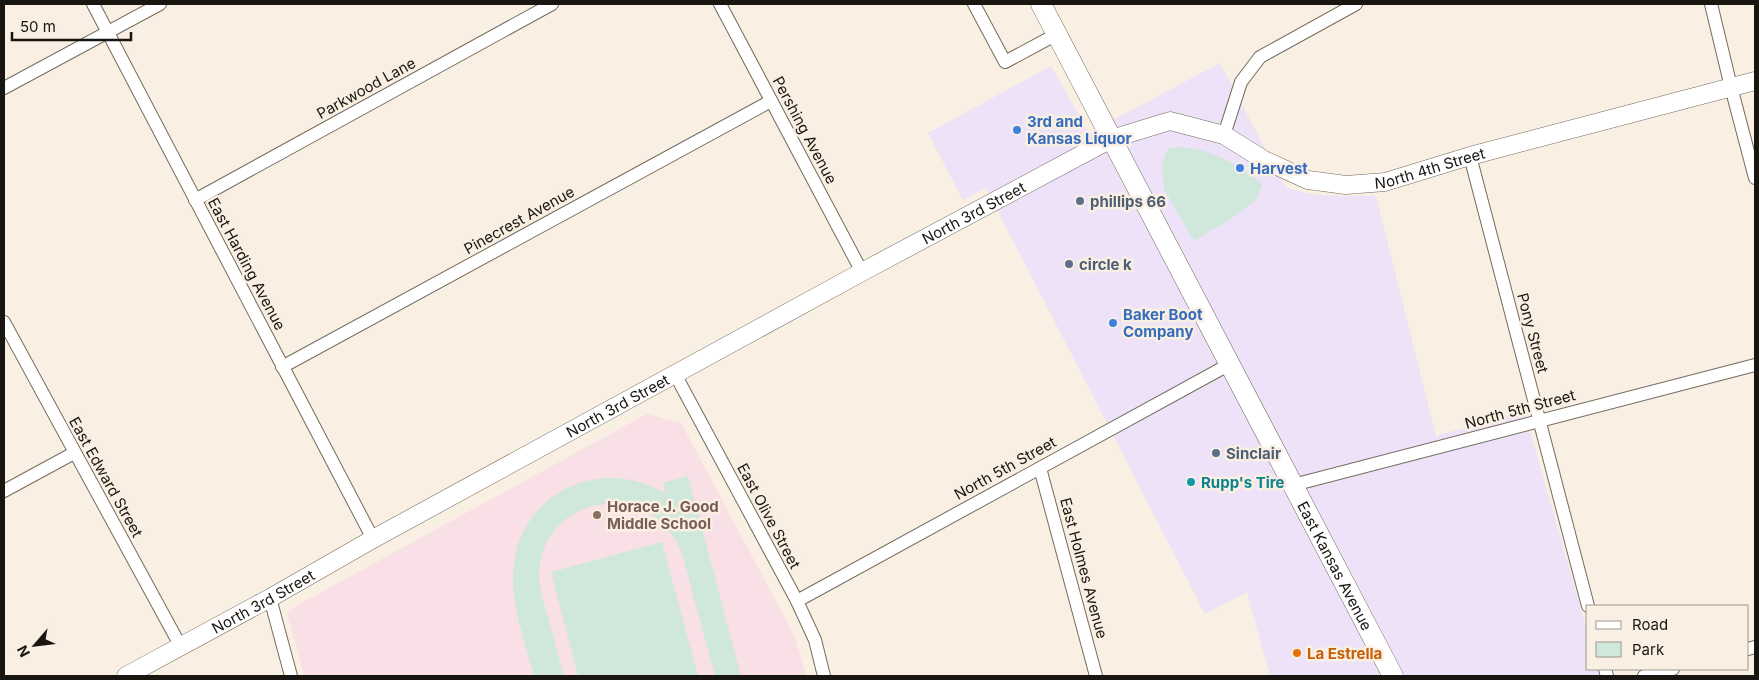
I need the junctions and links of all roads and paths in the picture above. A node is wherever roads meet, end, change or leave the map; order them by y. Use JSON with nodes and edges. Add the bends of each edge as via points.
{"nodes":[{"id":1,"x":93,"y":4,"type":"edge"},
{"id":2,"x":160,"y":4,"type":"edge"},
{"id":3,"x":552,"y":4,"type":"edge"},
{"id":4,"x":720,"y":4,"type":"edge"},
{"id":5,"x":974,"y":4,"type":"edge"},
{"id":6,"x":1040,"y":4,"type":"edge"},
{"id":7,"x":1356,"y":4,"type":"edge"},
{"id":8,"x":1711,"y":4,"type":"edge"},
{"id":9,"x":108,"y":32,"type":"junction"},
{"id":10,"x":1057,"y":34,"type":"junction"},
{"id":11,"x":1755,"y":81,"type":"edge"},
{"id":12,"x":1731,"y":87,"type":"junction"},
{"id":13,"x":4,"y":88,"type":"edge"},
{"id":14,"x":771,"y":101,"type":"junction"},
{"id":15,"x":1224,"y":135,"type":"junction"},
{"id":16,"x":1112,"y":139,"type":"junction"},
{"id":17,"x":1470,"y":156,"type":"junction"},
{"id":18,"x":1755,"y":178,"type":"edge"},
{"id":19,"x":195,"y":200,"type":"junction"},
{"id":20,"x":862,"y":272,"type":"junction"},
{"id":21,"x":4,"y":322,"type":"edge"},
{"id":22,"x":1230,"y":364,"type":"junction"},
{"id":23,"x":1755,"y":364,"type":"edge"},
{"id":24,"x":282,"y":367,"type":"junction"},
{"id":25,"x":675,"y":374,"type":"junction"},
{"id":26,"x":1539,"y":422,"type":"junction"},
{"id":27,"x":74,"y":453,"type":"junction"},
{"id":28,"x":1040,"y":468,"type":"junction"},
{"id":29,"x":1293,"y":485,"type":"junction"},
{"id":30,"x":4,"y":491,"type":"edge"},
{"id":31,"x":373,"y":539,"type":"junction"},
{"id":32,"x":270,"y":598,"type":"junction"},
{"id":33,"x":797,"y":601,"type":"junction"},
{"id":34,"x":1588,"y":605,"type":"edge"},
{"id":35,"x":180,"y":646,"type":"junction"},
{"id":36,"x":1669,"y":670,"type":"edge"},
{"id":37,"x":126,"y":676,"type":"edge"},
{"id":38,"x":291,"y":676,"type":"edge"},
{"id":39,"x":824,"y":676,"type":"edge"},
{"id":40,"x":1096,"y":676,"type":"edge"},
{"id":41,"x":1393,"y":676,"type":"edge"},
{"id":42,"x":1644,"y":676,"type":"edge"}],
"edges":[{"from":1,"to":9,"type":"street","name":"East Harding Avenue"},
{"from":2,"to":9,"type":"street"},
{"from":3,"to":19,"type":"street","name":"Parkwood Lane"},
{"from":4,"to":14,"type":"street","name":"Pershing Avenue"},
{"from":5,"to":10,"type":"street","via":[[1005,62]]},
{"from":6,"to":10,"type":"main road","name":"East Kansas Avenue"},
{"from":7,"to":15,"type":"street","via":[[1260,57],[1240,82]]},
{"from":8,"to":12,"type":"street"},
{"from":9,"to":13,"type":"street"},
{"from":9,"to":19,"type":"street","name":"East Harding Avenue"},
{"from":10,"to":16,"type":"main road","name":"East Kansas Avenue"},
{"from":11,"to":12,"type":"main road","name":"North 4th Street"},
{"from":12,"to":17,"type":"main road","name":"North 4th Street"},
{"from":12,"to":18,"type":"street"},
{"from":14,"to":20,"type":"street","name":"Pershing Avenue"},
{"from":14,"to":24,"type":"street","name":"Pinecrest Avenue"},
{"from":15,"to":16,"type":"main road","name":"North 4th Street","via":[[1170,121]]},
{"from":15,"to":17,"type":"main road","name":"North 4th Street","via":[[1264,160],[1308,180],[1346,185],[1385,182]]},
{"from":16,"to":20,"type":"main road","name":"North 3rd Street"},
{"from":16,"to":22,"type":"main road","name":"East Kansas Avenue"},
{"from":17,"to":26,"type":"street","name":"Pony Street"},
{"from":19,"to":24,"type":"street","name":"East Harding Avenue"},
{"from":20,"to":25,"type":"main road","name":"North 3rd Street"},
{"from":21,"to":27,"type":"street","name":"East Edward Street"},
{"from":22,"to":28,"type":"street","name":"North 5th Street"},
{"from":22,"to":29,"type":"main road","name":"East Kansas Avenue"},
{"from":23,"to":26,"type":"street","name":"North 5th Street"},
{"from":24,"to":31,"type":"street","name":"East Harding Avenue"},
{"from":25,"to":31,"type":"main road","name":"North 3rd Street"},
{"from":25,"to":33,"type":"street","name":"East Olive Street"},
{"from":26,"to":29,"type":"street","name":"North 5th Street"},
{"from":26,"to":34,"type":"street","name":"Pony Street"},
{"from":27,"to":30,"type":"street"},
{"from":27,"to":35,"type":"street","name":"East Edward Street"},
{"from":28,"to":33,"type":"street","name":"North 5th Street"},
{"from":28,"to":40,"type":"street","name":"East Holmes Avenue"},
{"from":29,"to":41,"type":"main road","name":"East Kansas Avenue"},
{"from":31,"to":32,"type":"main road","name":"North 3rd Street"},
{"from":32,"to":35,"type":"main road","name":"North 3rd Street"},
{"from":32,"to":38,"type":"street"},
{"from":33,"to":39,"type":"street","name":"East Olive Street","via":[[815,640]]},
{"from":35,"to":37,"type":"main road","name":"North 3rd Street"},
{"from":36,"to":42,"type":"street"}]}
